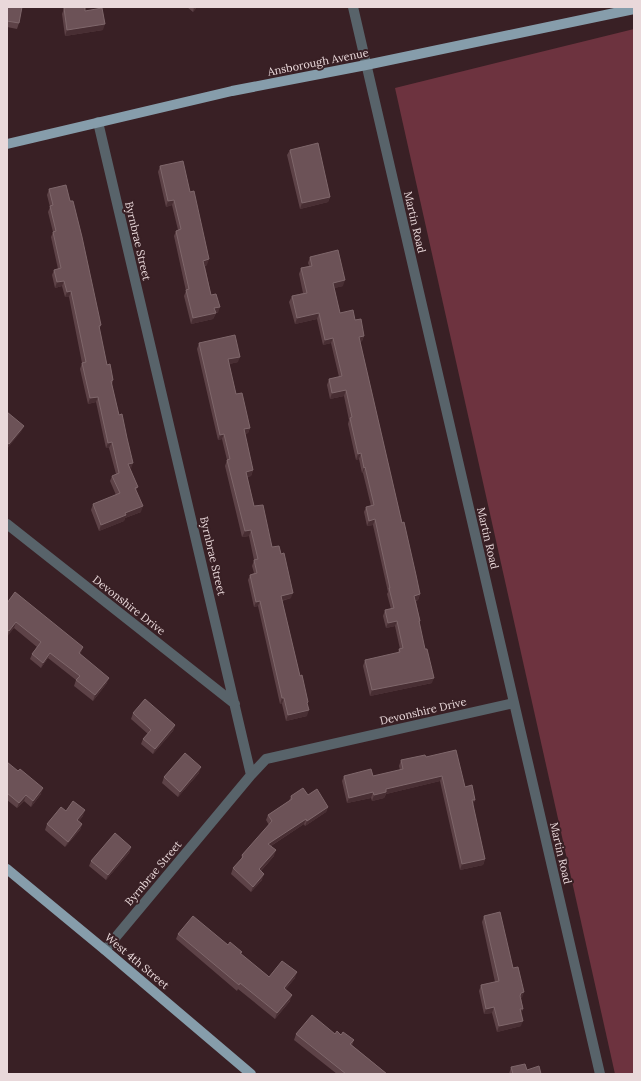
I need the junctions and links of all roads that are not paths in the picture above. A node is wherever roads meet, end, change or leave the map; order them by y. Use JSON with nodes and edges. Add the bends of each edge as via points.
{"nodes":[{"id":1,"x":353,"y":7,"type":"edge"},
{"id":2,"x":634,"y":9,"type":"edge"},
{"id":3,"x":366,"y":65,"type":"junction"},
{"id":4,"x":98,"y":122,"type":"junction"},
{"id":5,"x":7,"y":144,"type":"edge"},
{"id":6,"x":7,"y":524,"type":"edge"},
{"id":7,"x":514,"y":703,"type":"junction"},
{"id":8,"x":236,"y":704,"type":"junction"},
{"id":9,"x":251,"y":775,"type":"junction"},
{"id":10,"x":7,"y":869,"type":"edge"},
{"id":11,"x":105,"y":950,"type":"junction"},
{"id":12,"x":251,"y":1074,"type":"edge"},
{"id":13,"x":600,"y":1074,"type":"edge"}],
"edges":[{"from":1,"to":3,"type":"street","name":"Martin Road"},
{"from":2,"to":3,"type":"main road","name":"Ansborough Avenue"},
{"from":3,"to":4,"type":"main road","name":"Ansborough Avenue","via":[[232,91]]},
{"from":3,"to":7,"type":"street","name":"Martin Road"},
{"from":4,"to":5,"type":"main road","name":"Ansborough Avenue"},
{"from":4,"to":8,"type":"street","name":"Byrnbrae Street"},
{"from":6,"to":8,"type":"street","name":"Devonshire Drive"},
{"from":7,"to":9,"type":"street","name":"Devonshire Drive","via":[[266,759]]},
{"from":7,"to":13,"type":"street","name":"Martin Road"},
{"from":8,"to":9,"type":"street","name":"Byrnbrae Street"},
{"from":9,"to":11,"type":"street","name":"Byrnbrae Street"},
{"from":10,"to":11,"type":"main road","name":"West 4th Street"},
{"from":11,"to":12,"type":"main road","name":"West 4th Street"}]}
